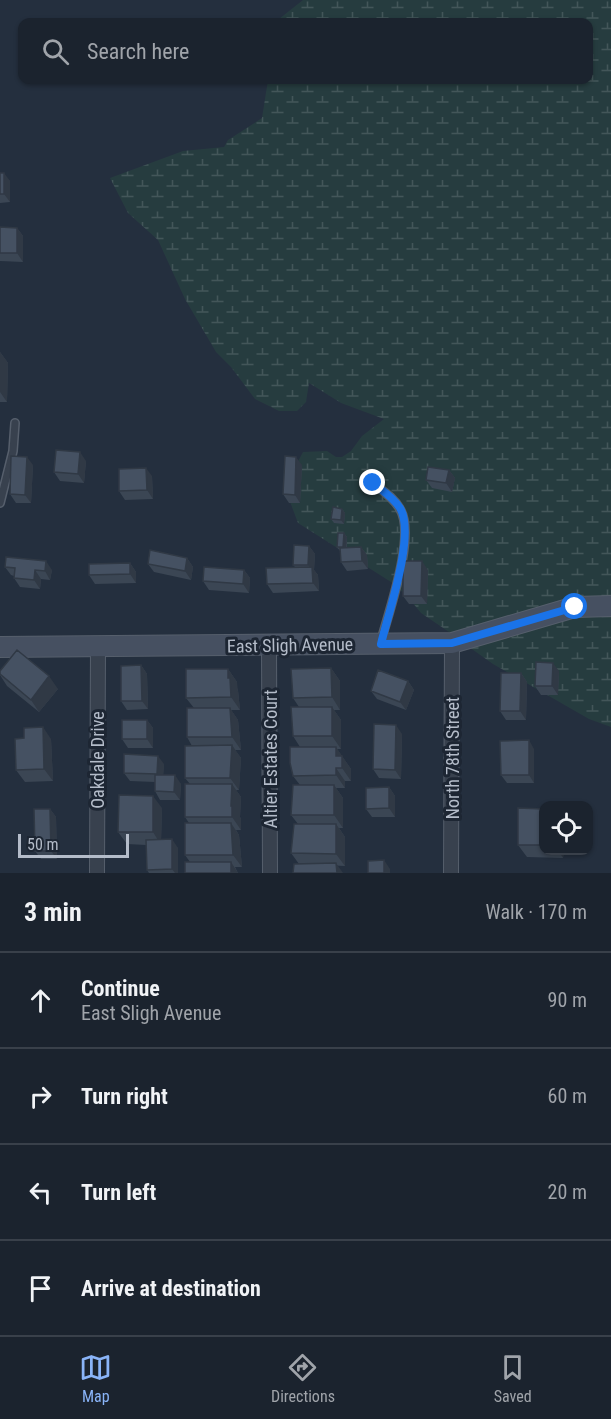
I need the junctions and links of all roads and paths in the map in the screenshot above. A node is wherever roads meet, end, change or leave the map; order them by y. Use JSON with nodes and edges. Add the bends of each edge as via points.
{"nodes":[{"id":1,"x":15,"y":423,"type":"dead end"},
{"id":2,"x":373,"y":483,"type":"dead end"},
{"id":3,"x":0,"y":503,"type":"edge"},
{"id":4,"x":611,"y":606,"type":"edge"},
{"id":5,"x":452,"y":643,"type":"junction"},
{"id":6,"x":381,"y":644,"type":"junction"},
{"id":7,"x":269,"y":645,"type":"junction"},
{"id":8,"x":0,"y":646,"type":"edge"},
{"id":9,"x":98,"y":646,"type":"junction"},
{"id":10,"x":97,"y":873,"type":"edge"},
{"id":11,"x":270,"y":873,"type":"edge"},
{"id":12,"x":451,"y":873,"type":"edge"}],
"edges":[{"from":1,"to":3,"type":"lane","via":[[13,451]]},
{"from":2,"to":6,"type":"lane","via":[[393,498],[402,510],[405,524],[404,553]]},
{"from":4,"to":5,"type":"street","name":"East Sligh Avenue","via":[[575,607]]},
{"from":5,"to":6,"type":"street","name":"East Sligh Avenue"},
{"from":5,"to":12,"type":"street","name":"North 78th Street"},
{"from":6,"to":7,"type":"street","name":"East Sligh Avenue"},
{"from":7,"to":9,"type":"street","name":"East Sligh Avenue"},
{"from":7,"to":11,"type":"street","name":"Altier Estates Court"},
{"from":8,"to":9,"type":"street","name":"East Sligh Avenue"},
{"from":9,"to":10,"type":"street","name":"Oakdale Drive"}]}
